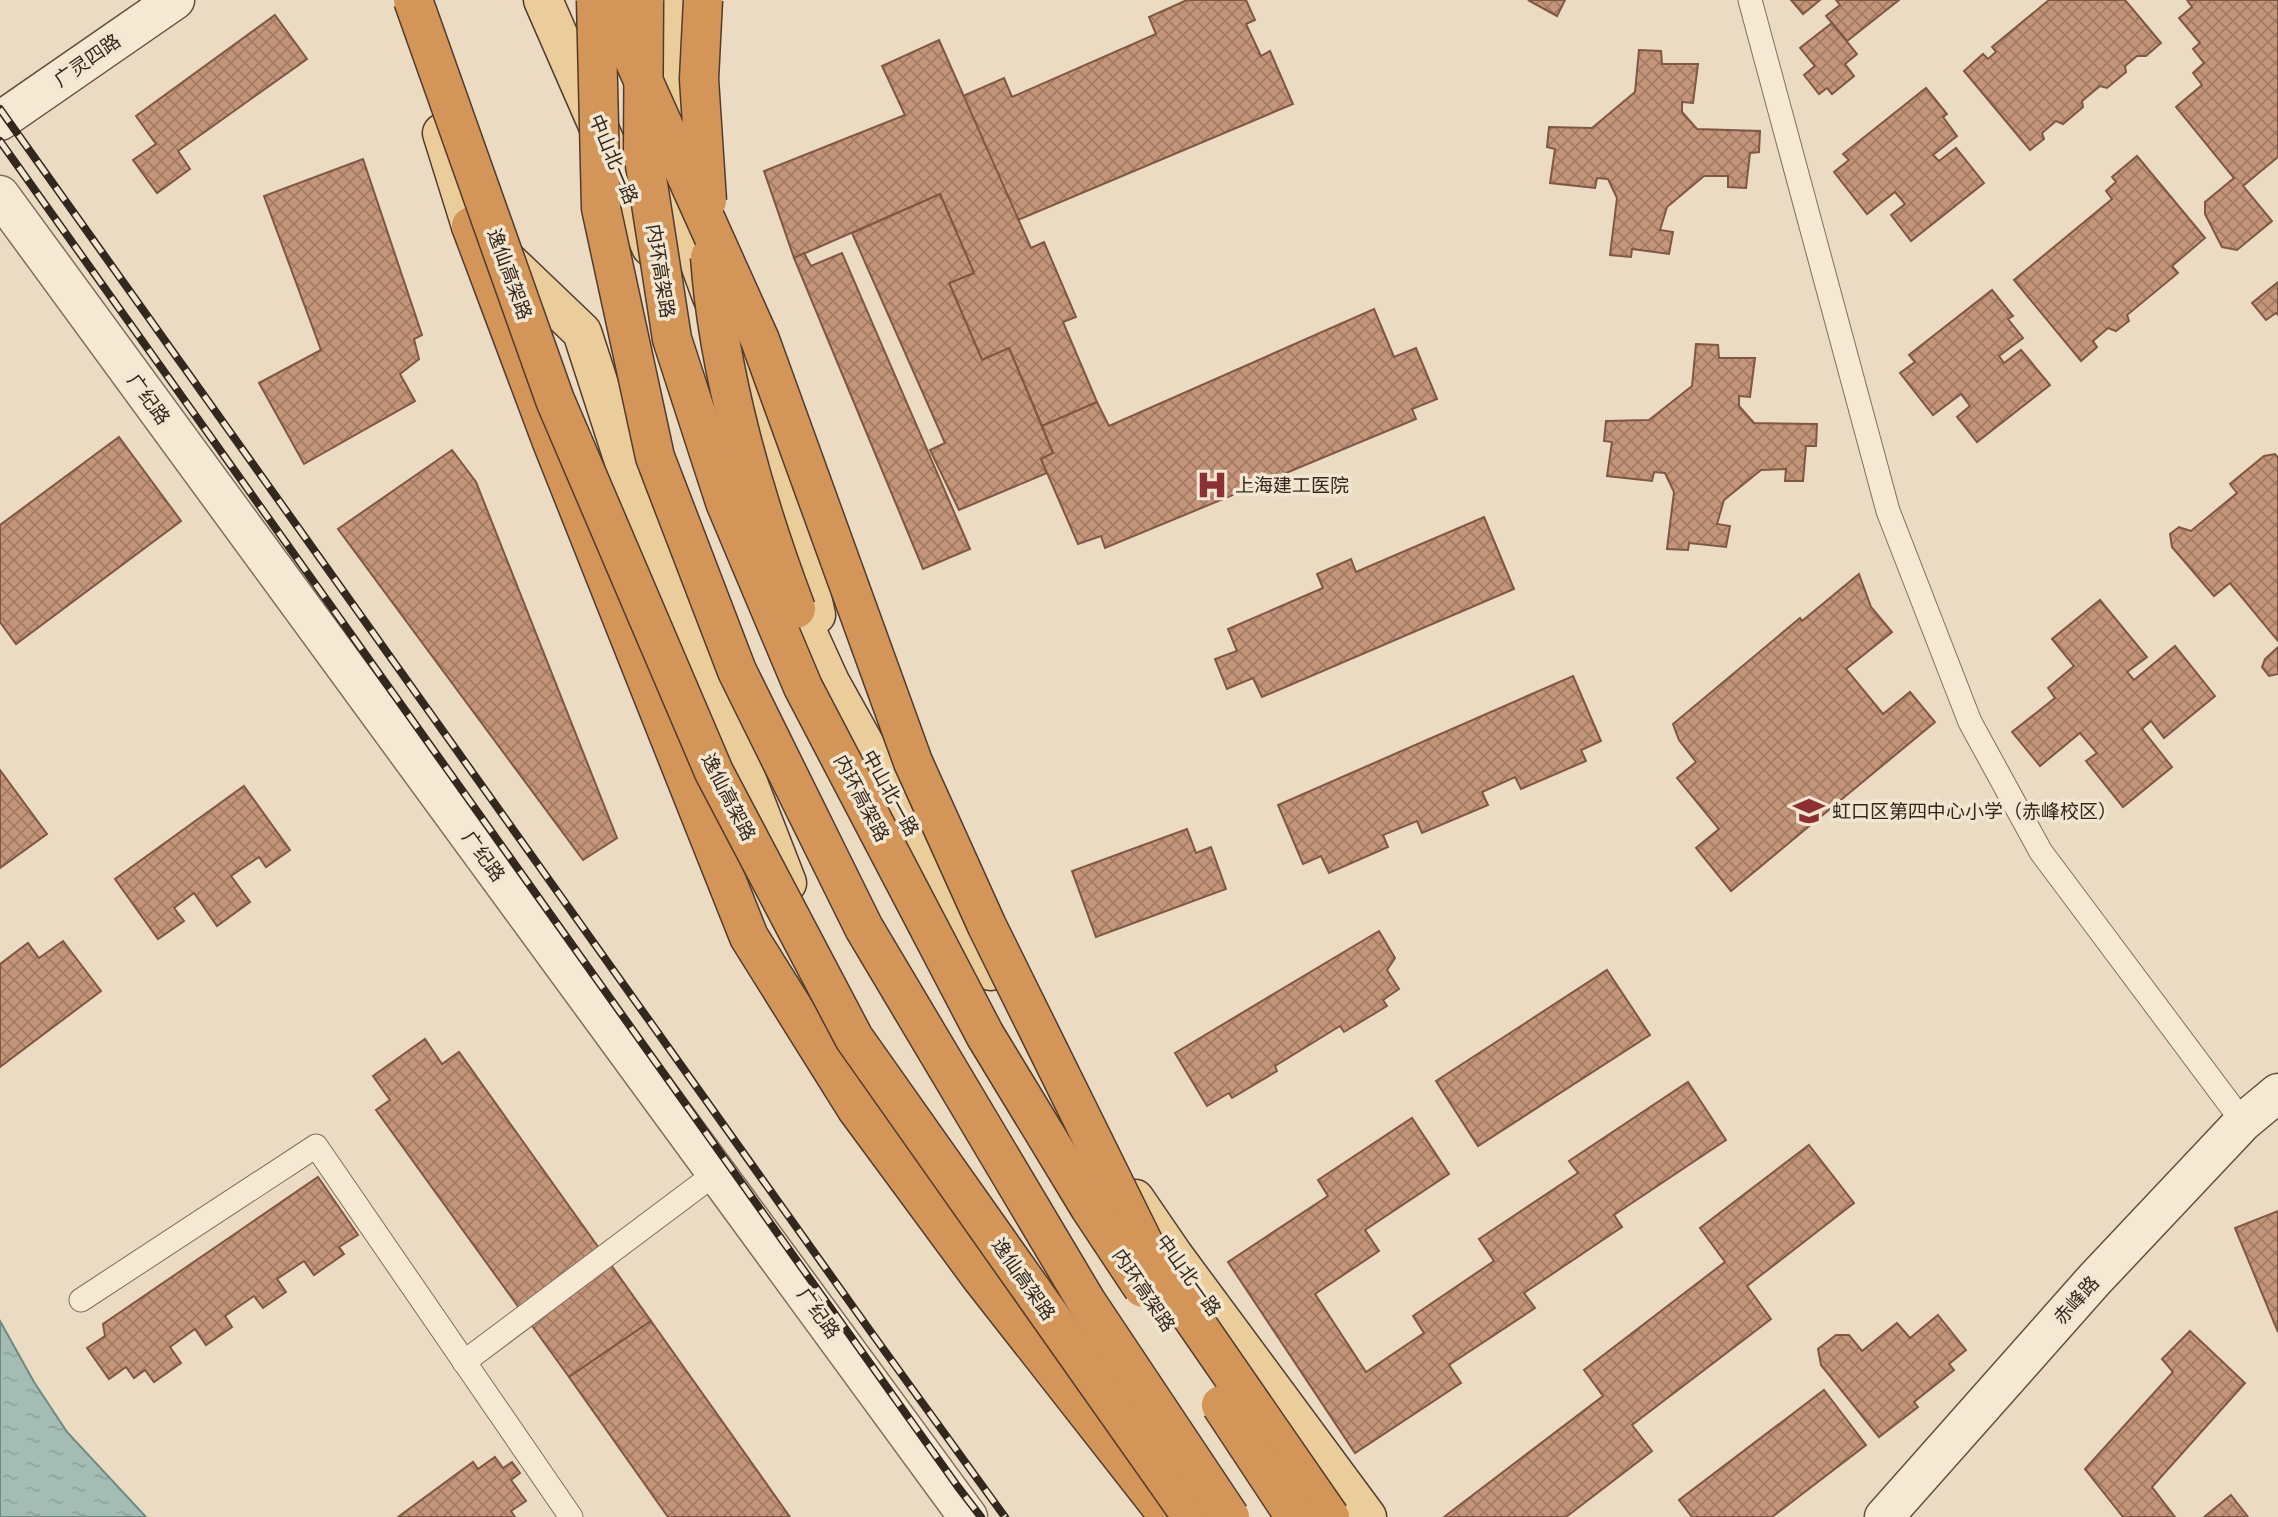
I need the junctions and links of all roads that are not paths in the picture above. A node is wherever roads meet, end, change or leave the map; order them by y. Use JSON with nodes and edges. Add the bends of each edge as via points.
{"nodes":[{"id":1,"x":175,"y":0,"type":"edge"},
{"id":2,"x":400,"y":0,"type":"edge"},
{"id":3,"x":413,"y":0,"type":"edge"},
{"id":4,"x":543,"y":0,"type":"edge"},
{"id":5,"x":596,"y":0,"type":"edge"},
{"id":6,"x":607,"y":0,"type":"edge"},
{"id":7,"x":644,"y":0,"type":"edge"},
{"id":8,"x":667,"y":0,"type":"edge"},
{"id":9,"x":703,"y":0,"type":"edge"},
{"id":10,"x":1750,"y":0,"type":"edge"},
{"id":11,"x":0,"y":121,"type":"edge"},
{"id":12,"x":0,"y":195,"type":"edge"},
{"id":13,"x":471,"y":226,"type":"junction"},
{"id":14,"x":816,"y":685,"type":"junction"},
{"id":15,"x":2278,"y":1093,"type":"edge"},
{"id":16,"x":2243,"y":1122,"type":"junction"},
{"id":17,"x":716,"y":1173,"type":"junction"},
{"id":18,"x":81,"y":1300,"type":"dead end"},
{"id":19,"x":464,"y":1362,"type":"junction"},
{"id":20,"x":571,"y":1517,"type":"edge"},
{"id":21,"x":968,"y":1517,"type":"edge"},
{"id":22,"x":1169,"y":1517,"type":"edge"},
{"id":23,"x":1186,"y":1517,"type":"edge"},
{"id":24,"x":1192,"y":1517,"type":"edge"},
{"id":25,"x":1230,"y":1517,"type":"edge"},
{"id":26,"x":1295,"y":1517,"type":"edge"},
{"id":27,"x":1330,"y":1517,"type":"edge"},
{"id":28,"x":1367,"y":1517,"type":"edge"},
{"id":29,"x":1884,"y":1517,"type":"edge"}],
"edges":[{"from":1,"to":11,"type":"street","name":"广灵四路"},
{"from":2,"to":13,"type":"main road"},
{"from":3,"to":24,"type":"highway","name":"逸仙高架路","bridge":true,"via":[[555,400],[714,772],[854,1038]]},
{"from":4,"to":14,"type":"main road","name":"中山北一路","via":[[691,341]]},
{"from":5,"to":25,"type":"highway","bridge":true,"via":[[601,208],[655,457],[737,671],[864,928],[1086,1301]]},
{"from":6,"to":27,"type":"highway","bridge":true,"via":[[760,340],[913,762],[987,926],[1151,1258]]},
{"from":7,"to":14,"type":"highway","name":"内环高架路","bridge":true,"via":[[643,152],[672,339],[725,502]]},
{"from":8,"to":14,"type":"main road","via":[[662,102],[679,207],[799,537]]},
{"from":9,"to":14,"type":"highway","bridge":true,"via":[[699,79],[712,289],[747,455]]},
{"from":10,"to":16,"type":"lane","via":[[1888,511],[1969,722],[2041,852]]},
{"from":12,"to":17,"type":"street","name":"广纪路"},
{"from":13,"to":22,"type":"highway","via":[[551,442],[749,937],[856,1108],[980,1276]]},
{"from":13,"to":23,"type":"main road","via":[[582,332],[628,474],[812,947],[1014,1286]]},
{"from":14,"to":26,"type":"highway","name":"内环高架路","bridge":true,"via":[[985,1034],[1090,1208]]},
{"from":14,"to":28,"type":"main road","name":"中山北一路","via":[[1091,1136]]},
{"from":15,"to":16,"type":"street","name":"赤峰路"},
{"from":16,"to":29,"type":"street","name":"赤峰路","via":[[2095,1279]]},
{"from":17,"to":19,"type":"lane"},
{"from":17,"to":21,"type":"street","name":"广纪路"},
{"from":18,"to":19,"type":"lane","via":[[316,1146]]},
{"from":19,"to":20,"type":"lane"}]}
